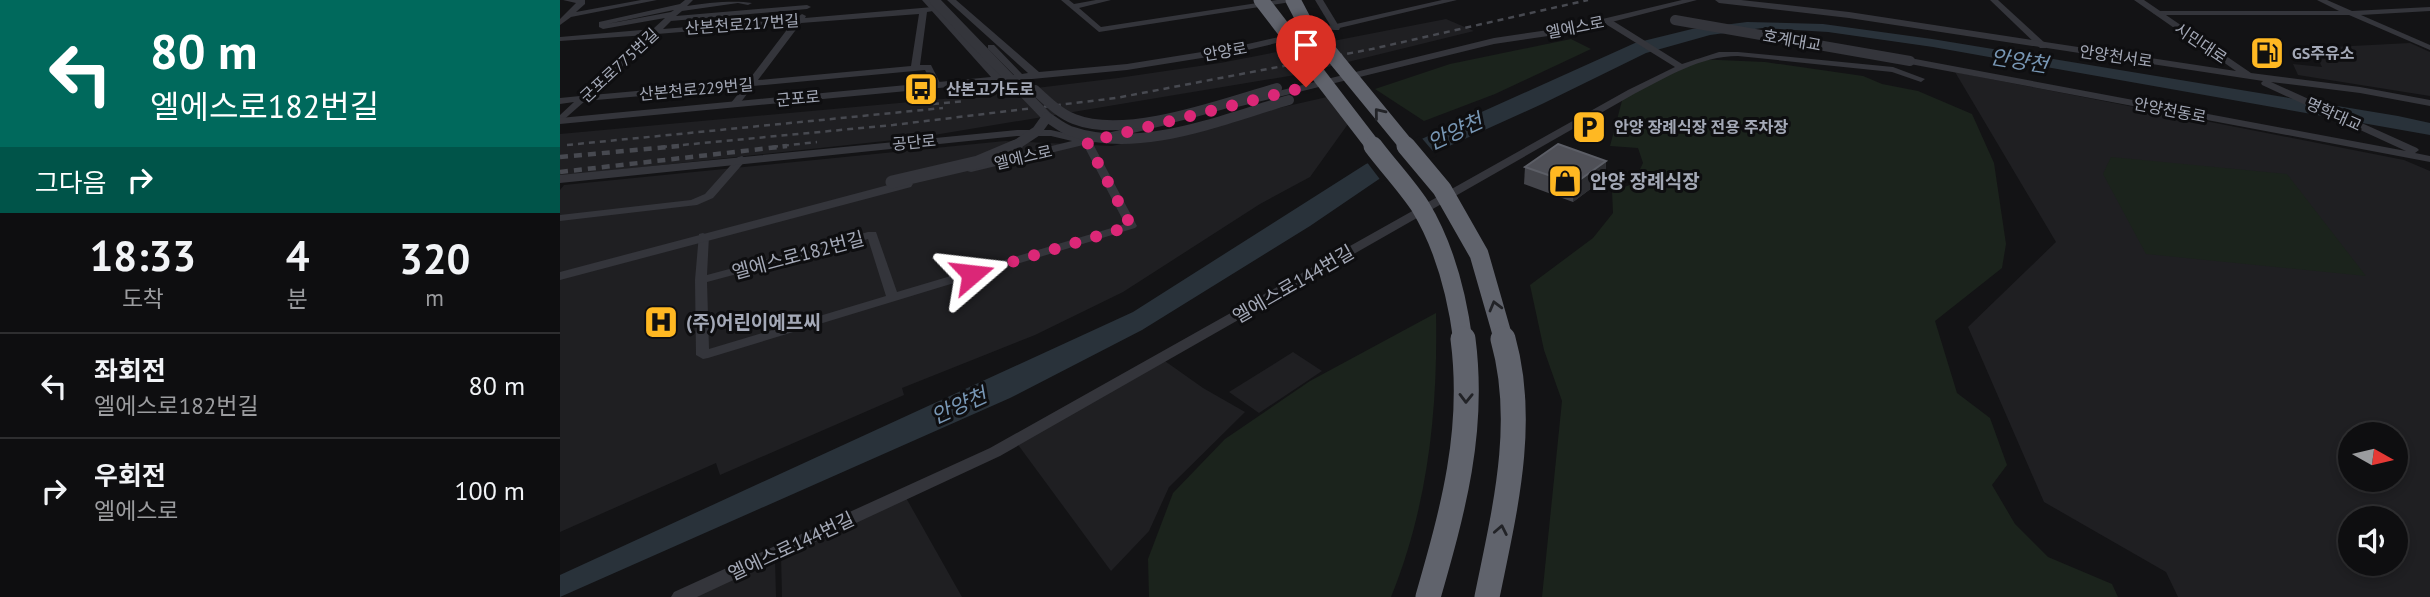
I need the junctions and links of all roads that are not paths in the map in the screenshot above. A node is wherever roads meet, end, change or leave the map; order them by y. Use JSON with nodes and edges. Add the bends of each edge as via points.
{"nodes":[{"id":1,"x":566,"y":0,"type":"edge"},
{"id":2,"x":653,"y":0,"type":"edge"},
{"id":3,"x":926,"y":0,"type":"edge"},
{"id":4,"x":951,"y":0,"type":"edge"},
{"id":5,"x":1065,"y":0,"type":"edge"},
{"id":6,"x":1107,"y":0,"type":"edge"},
{"id":7,"x":1261,"y":0,"type":"edge"},
{"id":8,"x":1292,"y":0,"type":"edge"},
{"id":9,"x":1319,"y":0,"type":"edge"},
{"id":10,"x":1453,"y":0,"type":"edge"},
{"id":11,"x":1693,"y":0,"type":"edge"},
{"id":12,"x":1719,"y":0,"type":"edge"},
{"id":13,"x":1994,"y":0,"type":"edge"},
{"id":14,"x":2138,"y":0,"type":"edge"},
{"id":15,"x":2321,"y":0,"type":"edge"},
{"id":16,"x":586,"y":2,"type":"edge"},
{"id":17,"x":1436,"y":2,"type":"edge"},
{"id":18,"x":748,"y":3,"type":"dead end"},
{"id":19,"x":937,"y":3,"type":"edge"},
{"id":20,"x":809,"y":4,"type":"edge"},
{"id":21,"x":1073,"y":7,"type":"junction"},
{"id":22,"x":2430,"y":9,"type":"edge"},
{"id":23,"x":679,"y":10,"type":"edge"},
{"id":24,"x":923,"y":11,"type":"junction"},
{"id":25,"x":2157,"y":13,"type":"junction"},
{"id":26,"x":2351,"y":13,"type":"junction"},
{"id":27,"x":1637,"y":14,"type":"junction"},
{"id":28,"x":571,"y":15,"type":"junction"},
{"id":29,"x":800,"y":20,"type":"junction"},
{"id":30,"x":1607,"y":21,"type":"junction"},
{"id":31,"x":560,"y":23,"type":"edge"},
{"id":32,"x":1336,"y":27,"type":"junction"},
{"id":33,"x":656,"y":31,"type":"junction"},
{"id":34,"x":560,"y":39,"type":"edge"},
{"id":35,"x":2043,"y":46,"type":"junction"},
{"id":36,"x":2430,"y":48,"type":"edge"},
{"id":37,"x":1910,"y":61,"type":"joint"},
{"id":38,"x":1403,"y":63,"type":"junction"},
{"id":39,"x":1677,"y":65,"type":"junction"},
{"id":40,"x":915,"y":68,"type":"junction"},
{"id":41,"x":1036,"y":75,"type":"junction"},
{"id":42,"x":2250,"y":76,"type":"junction"},
{"id":43,"x":998,"y":79,"type":"junction"},
{"id":44,"x":1921,"y":79,"type":"dead end"},
{"id":45,"x":2265,"y":82,"type":"joint"},
{"id":46,"x":750,"y":84,"type":"junction"},
{"id":47,"x":937,"y":85,"type":"junction"},
{"id":48,"x":581,"y":100,"type":"junction"},
{"id":49,"x":560,"y":101,"type":"edge"},
{"id":50,"x":2430,"y":103,"type":"edge"},
{"id":51,"x":735,"y":104,"type":"junction"},
{"id":52,"x":1047,"y":117,"type":"junction"},
{"id":53,"x":560,"y":121,"type":"edge"},
{"id":54,"x":1087,"y":142,"type":"junction"},
{"id":55,"x":2430,"y":158,"type":"edge"},
{"id":56,"x":742,"y":159,"type":"junction"},
{"id":57,"x":560,"y":179,"type":"edge"},
{"id":58,"x":814,"y":206,"type":"junction"},
{"id":59,"x":560,"y":218,"type":"edge"},
{"id":60,"x":703,"y":236,"type":"junction"},
{"id":61,"x":560,"y":276,"type":"edge"},
{"id":62,"x":701,"y":280,"type":"junction"},
{"id":63,"x":893,"y":298,"type":"junction"},
{"id":64,"x":680,"y":597,"type":"edge"},
{"id":65,"x":1428,"y":597,"type":"edge"},
{"id":66,"x":1488,"y":597,"type":"edge"}],
"edges":[{"from":1,"to":16,"type":"street"},
{"from":2,"to":28,"type":"street","name":"군포로775번길"},
{"from":3,"to":19,"type":"street"},
{"from":4,"to":41,"type":"street"},
{"from":5,"to":21,"type":"street"},
{"from":6,"to":21,"type":"street"},
{"from":7,"to":65,"type":"highway","one_way":true,"bridge":true,"via":[[1420,207],[1448,268],[1467,369],[1466,436],[1455,501]]},
{"from":8,"to":21,"type":"street","via":[[1196,10],[1099,30]]},
{"from":66,"to":8,"type":"highway","one_way":true,"bridge":true,"via":[[1513,448],[1513,395],[1507,354],[1479,254],[1441,189]]},
{"from":9,"to":32,"type":"street"},
{"from":10,"to":17,"type":"street","name":"안양로"},
{"from":11,"to":27,"type":"street","name":"엘에스로"},
{"from":12,"to":35,"type":"street","name":"안양천서로"},
{"from":13,"to":35,"type":"street"},
{"from":14,"to":25,"type":"street","name":"시민대로"},
{"from":15,"to":26,"type":"street"},
{"from":16,"to":28,"type":"street"},
{"from":17,"to":32,"type":"street","name":"안양로"},
{"from":18,"to":23,"type":"street"},
{"from":19,"to":24,"type":"street"},
{"from":19,"to":38,"type":"street","bridge":true,"via":[[1058,112],[1083,123],[1148,121],[1353,67]]},
{"from":19,"to":43,"type":"street"},
{"from":19,"to":52,"type":"street","bridge":true},
{"from":20,"to":23,"type":"street"},
{"from":20,"to":29,"type":"street"},
{"from":22,"to":26,"type":"street"},
{"from":23,"to":23,"type":"street","via":[[603,27],[603,22]]},
{"from":23,"to":33,"type":"street","name":"군포로775번길"},
{"from":24,"to":29,"type":"street","name":"산본천로217번길"},
{"from":24,"to":40,"type":"street"},
{"from":25,"to":26,"type":"street"},
{"from":25,"to":42,"type":"street","name":"시민대로"},
{"from":26,"to":36,"type":"street"},
{"from":27,"to":30,"type":"street","name":"엘에스로"},
{"from":27,"to":37,"type":"street","name":"호계대교","bridge":true},
{"from":28,"to":31,"type":"street"},
{"from":29,"to":33,"type":"street","name":"산본천로217번길"},
{"from":29,"to":46,"type":"street"},
{"from":30,"to":38,"type":"street","name":"엘에스로"},
{"from":30,"to":39,"type":"street"},
{"from":32,"to":41,"type":"street","name":"안양로","via":[[1152,63]]},
{"from":33,"to":34,"type":"street","name":"산본천로217번길"},
{"from":33,"to":48,"type":"street","name":"군포로775번길"},
{"from":35,"to":42,"type":"street","name":"안양천서로"},
{"from":37,"to":55,"type":"street","name":"안양천동로"},
{"from":38,"to":52,"type":"street","bridge":true,"via":[[1369,80],[1166,133],[1094,137],[1069,131]]},
{"from":38,"to":54,"type":"street","name":"엘에스로"},
{"from":39,"to":44,"type":"street","name":"엘에스로144번길","via":[[1738,54],[1893,69]]},
{"from":39,"to":64,"type":"street","name":"엘에스로144번길","via":[[995,452]]},
{"from":40,"to":46,"type":"street","name":"산본천로229번길"},
{"from":40,"to":47,"type":"street","via":[[928,67]]},
{"from":41,"to":43,"type":"street","name":"군포로"},
{"from":42,"to":45,"type":"street","name":"시민대로"},
{"from":42,"to":50,"type":"street","name":"안양천서로"},
{"from":43,"to":47,"type":"street","name":"군포로"},
{"from":45,"to":55,"type":"street","name":"명학대교"},
{"from":46,"to":48,"type":"street","name":"산본천로229번길"},
{"from":46,"to":51,"type":"street"},
{"from":47,"to":51,"type":"street","name":"군포로"},
{"from":48,"to":49,"type":"street","name":"산본천로229번길"},
{"from":48,"to":53,"type":"street","name":"군포로775번길"},
{"from":51,"to":53,"type":"street","name":"군포로"},
{"from":52,"to":58,"type":"street","bridge":true,"via":[[1036,133],[984,159]]},
{"from":54,"to":56,"type":"street","name":"공단로","via":[[1051,133],[1017,133]]},
{"from":54,"to":58,"type":"street","name":"엘에스로"},
{"from":54,"to":63,"type":"street","name":"엘에스로182번길","via":[[1131,226]]},
{"from":56,"to":57,"type":"street","name":"공단로"},
{"from":56,"to":59,"type":"street","via":[[709,196],[693,203]]},
{"from":58,"to":60,"type":"street","name":"엘에스로"},
{"from":60,"to":61,"type":"street","name":"엘에스로"},
{"from":60,"to":62,"type":"street","name":"엘에스로182번길"},
{"from":62,"to":63,"type":"street","name":"엘에스로182번길","via":[[872,234]]},
{"from":62,"to":63,"type":"street","name":"엘에스로182번길","via":[[703,355]]}]}
